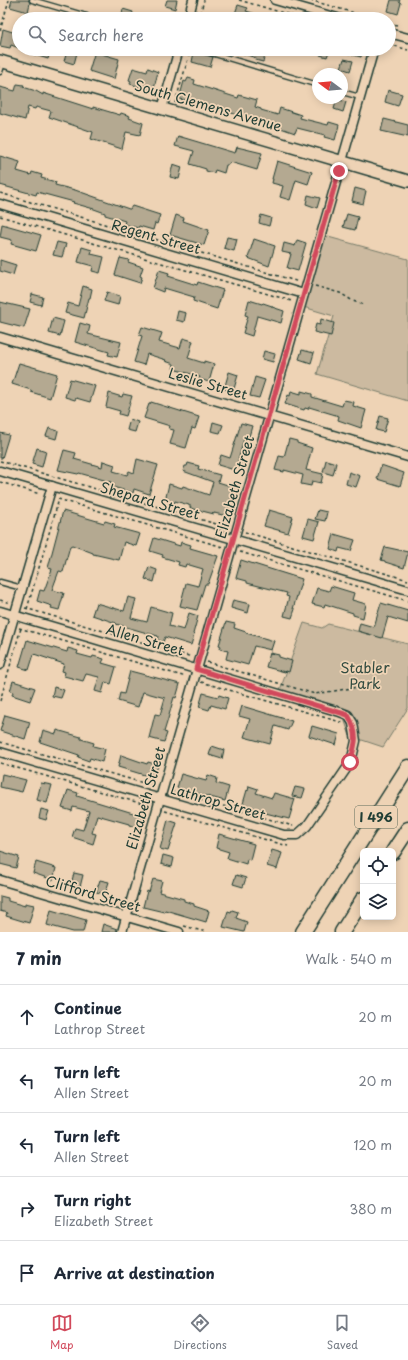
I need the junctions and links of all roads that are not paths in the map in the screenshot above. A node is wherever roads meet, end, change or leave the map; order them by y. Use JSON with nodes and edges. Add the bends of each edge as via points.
{"nodes":[{"id":1,"x":32,"y":0,"type":"edge"},
{"id":2,"x":193,"y":0,"type":"edge"},
{"id":3,"x":275,"y":0,"type":"edge"},
{"id":4,"x":72,"y":12,"type":"edge"},
{"id":5,"x":190,"y":12,"type":"edge"},
{"id":6,"x":317,"y":12,"type":"edge"},
{"id":7,"x":396,"y":35,"type":"edge"},
{"id":8,"x":408,"y":38,"type":"edge"},
{"id":9,"x":178,"y":56,"type":"edge"},
{"id":10,"x":221,"y":56,"type":"edge"},
{"id":11,"x":372,"y":56,"type":"edge"},
{"id":12,"x":1,"y":65,"type":"edge"},
{"id":13,"x":312,"y":83,"type":"edge"},
{"id":14,"x":348,"y":94,"type":"edge"},
{"id":15,"x":360,"y":97,"type":"junction"},
{"id":16,"x":167,"y":110,"type":"junction"},
{"id":17,"x":342,"y":161,"type":"junction"},
{"id":18,"x":408,"y":181,"type":"edge"},
{"id":19,"x":0,"y":204,"type":"edge"},
{"id":20,"x":304,"y":294,"type":"junction"},
{"id":21,"x":0,"y":337,"type":"edge"},
{"id":22,"x":270,"y":416,"type":"junction"},
{"id":23,"x":408,"y":457,"type":"edge"},
{"id":24,"x":0,"y":471,"type":"edge"},
{"id":25,"x":52,"y":486,"type":"junction"},
{"id":26,"x":234,"y":540,"type":"junction"},
{"id":27,"x":0,"y":582,"type":"edge"},
{"id":28,"x":23,"y":588,"type":"junction"},
{"id":29,"x":408,"y":590,"type":"edge"},
{"id":30,"x":0,"y":611,"type":"edge"},
{"id":31,"x":14,"y":616,"type":"junction"},
{"id":32,"x":0,"y":665,"type":"edge"},
{"id":33,"x":196,"y":669,"type":"junction"},
{"id":34,"x":356,"y":741,"type":"joint"},
{"id":35,"x":0,"y":752,"type":"edge"},
{"id":36,"x":408,"y":767,"type":"edge"},
{"id":37,"x":160,"y":798,"type":"junction"},
{"id":38,"x":408,"y":829,"type":"edge"},
{"id":39,"x":396,"y":848,"type":"edge"},
{"id":40,"x":344,"y":866,"type":"junction"},
{"id":41,"x":0,"y":880,"type":"edge"},
{"id":42,"x":360,"y":904,"type":"edge"},
{"id":43,"x":126,"y":917,"type":"junction"},
{"id":44,"x":122,"y":932,"type":"edge"},
{"id":45,"x":179,"y":932,"type":"edge"},
{"id":46,"x":297,"y":932,"type":"edge"},
{"id":47,"x":303,"y":932,"type":"edge"},
{"id":48,"x":342,"y":932,"type":"edge"}],
"edges":[{"from":1,"to":4,"type":"lane"},
{"from":2,"to":5,"type":"street"},
{"from":3,"to":6,"type":"street"},
{"from":7,"to":8,"type":"street"},
{"from":9,"to":16,"type":"street"},
{"from":10,"to":13,"type":"lane"},
{"from":11,"to":15,"type":"street","name":"Elizabeth Street"},
{"from":12,"to":16,"type":"street","name":"South Clemens Avenue"},
{"from":14,"to":15,"type":"lane"},
{"from":15,"to":17,"type":"street","name":"Elizabeth Street"},
{"from":16,"to":17,"type":"street","name":"South Clemens Avenue"},
{"from":17,"to":18,"type":"street","name":"South Clemens Avenue"},
{"from":17,"to":20,"type":"street","name":"Elizabeth Street"},
{"from":19,"to":20,"type":"street","name":"Regent Street"},
{"from":20,"to":22,"type":"street","name":"Elizabeth Street"},
{"from":21,"to":22,"type":"street","name":"Leslie Street"},
{"from":22,"to":23,"type":"street","name":"Leslie Street"},
{"from":22,"to":26,"type":"street","name":"Elizabeth Street"},
{"from":24,"to":25,"type":"street","name":"Shepard Street"},
{"from":25,"to":26,"type":"street","name":"Shepard Street"},
{"from":25,"to":28,"type":"street"},
{"from":26,"to":29,"type":"street","name":"Shepard Street"},
{"from":26,"to":33,"type":"street","name":"Elizabeth Street"},
{"from":27,"to":28,"type":"lane"},
{"from":28,"to":31,"type":"street"},
{"from":30,"to":31,"type":"street","name":"Allen Street"},
{"from":31,"to":32,"type":"street"},
{"from":31,"to":33,"type":"street","name":"Allen Street"},
{"from":33,"to":34,"type":"street","name":"Allen Street","via":[[348,715]]},
{"from":33,"to":37,"type":"street","name":"Elizabeth Street"},
{"from":34,"to":37,"type":"street","name":"Lathrop Street","via":[[350,762],[307,826],[297,835],[284,835]]},
{"from":35,"to":37,"type":"street","name":"Lathrop Street"},
{"from":36,"to":40,"type":"highway","number":"I 496"},
{"from":37,"to":43,"type":"street","name":"Elizabeth Street"},
{"from":38,"to":39,"type":"highway","number":"I 496"},
{"from":40,"to":46,"type":"highway"},
{"from":40,"to":47,"type":"highway","number":"I 496"},
{"from":41,"to":43,"type":"street","name":"Clifford Street"},
{"from":42,"to":48,"type":"highway"},
{"from":43,"to":44,"type":"street","name":"Elizabeth Street"},
{"from":43,"to":45,"type":"street","name":"Clifford Street"}]}
